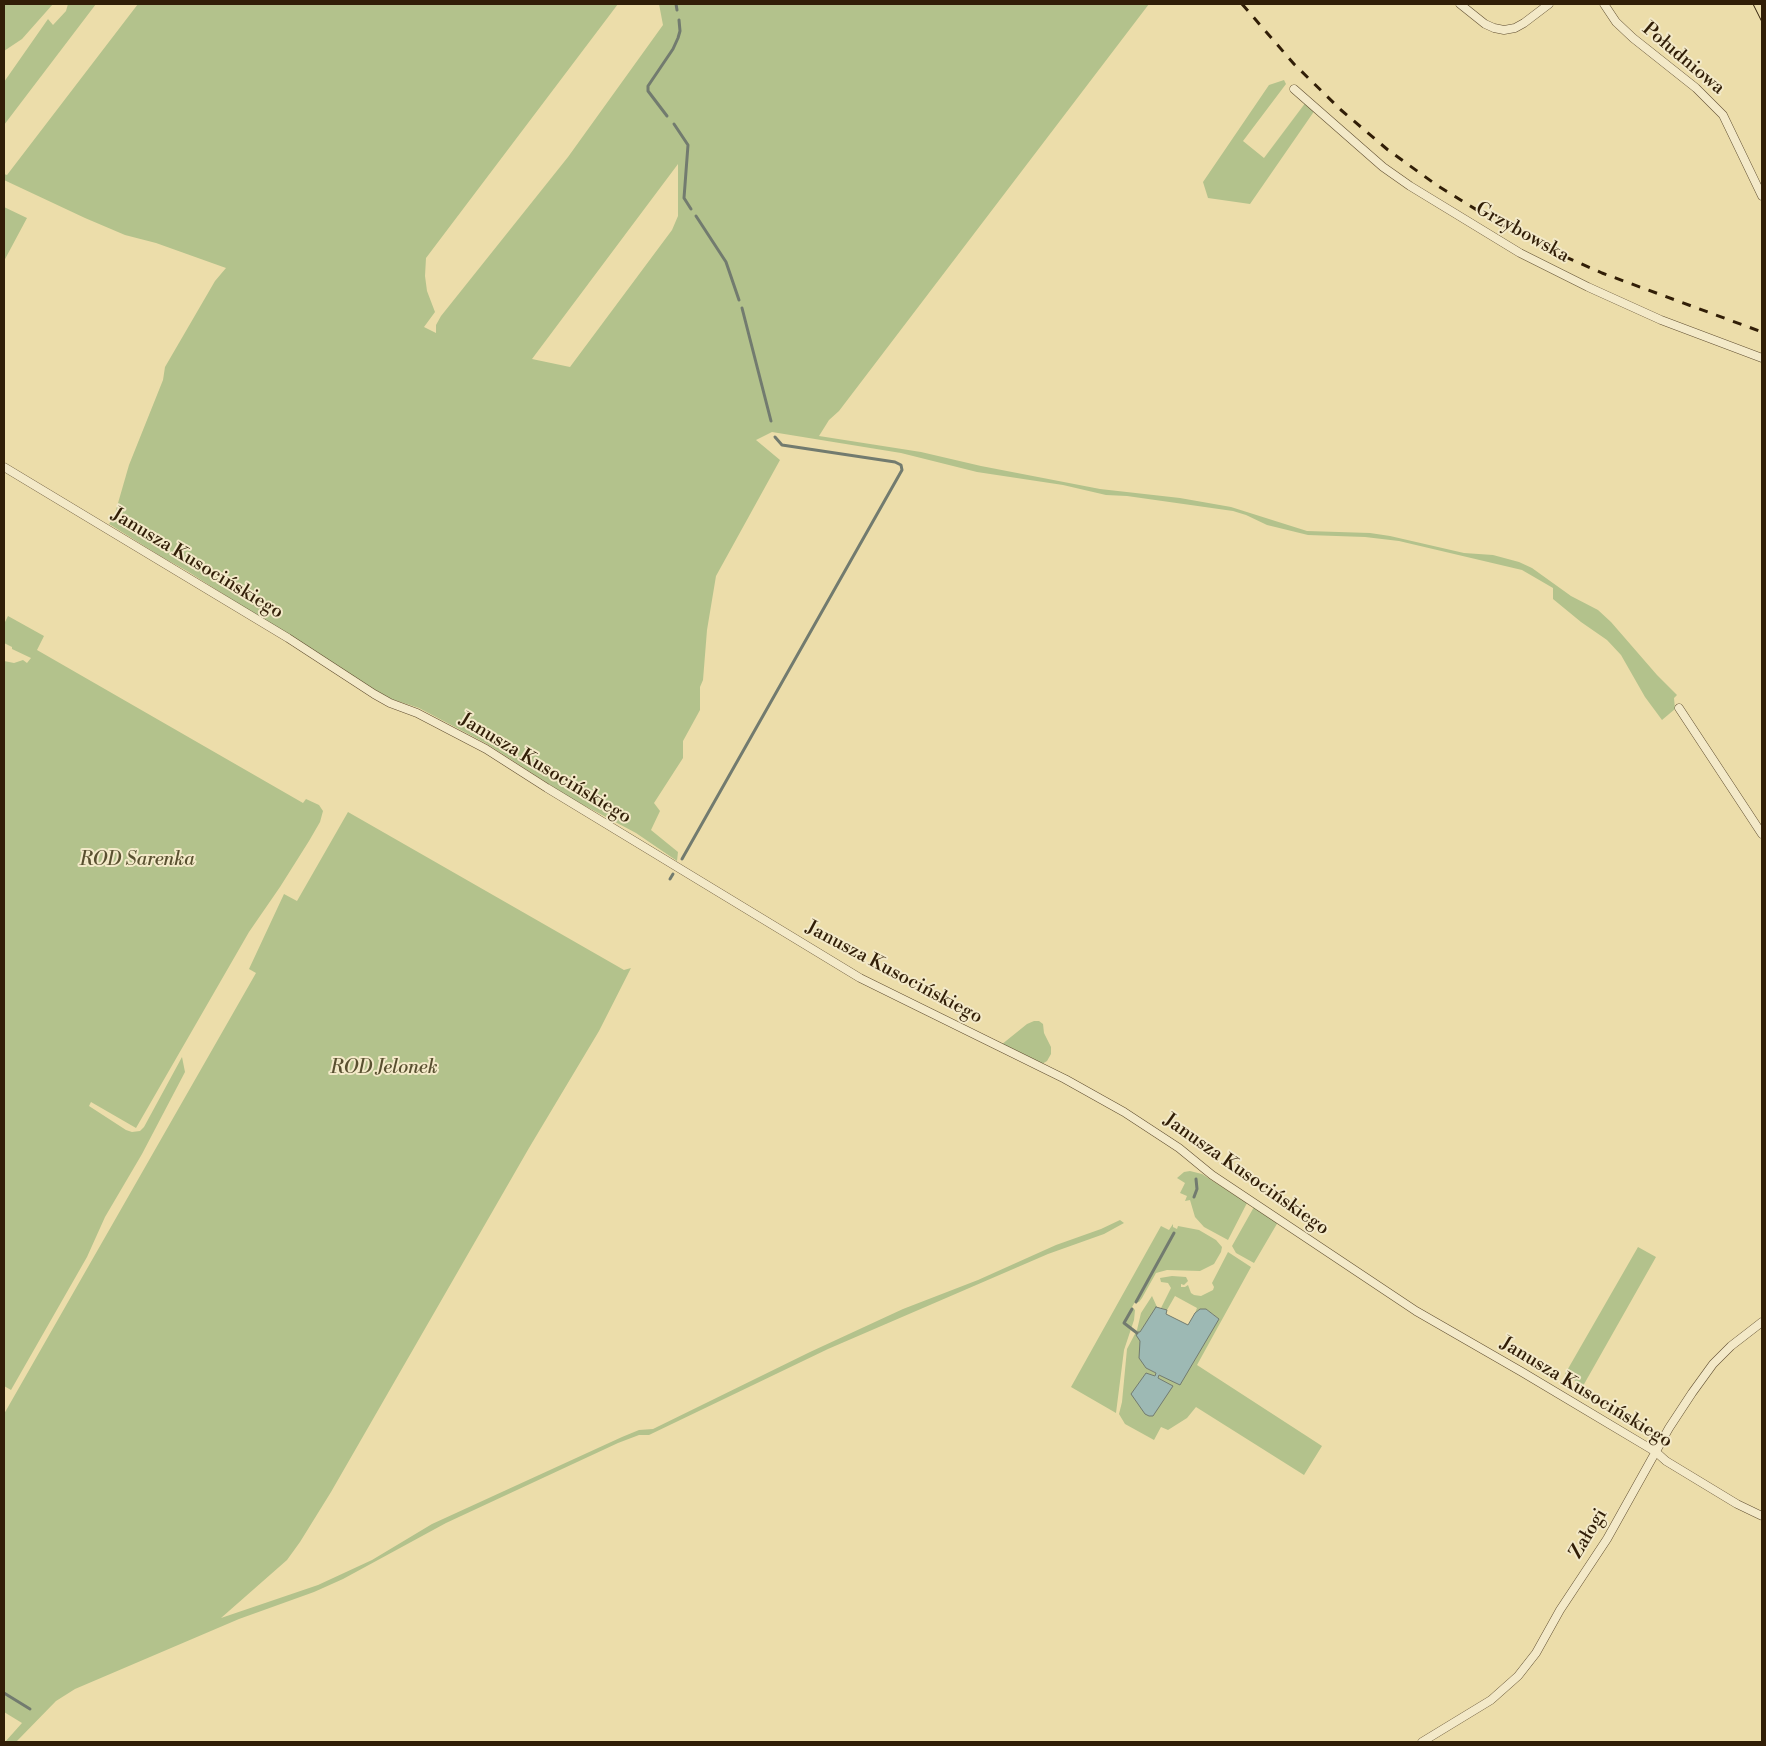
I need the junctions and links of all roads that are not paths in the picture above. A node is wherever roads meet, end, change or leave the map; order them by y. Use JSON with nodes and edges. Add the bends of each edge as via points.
{"nodes":[{"id":1,"x":1460,"y":4,"type":"edge"},
{"id":2,"x":1549,"y":4,"type":"edge"},
{"id":3,"x":1604,"y":4,"type":"edge"},
{"id":4,"x":1294,"y":89,"type":"dead end"},
{"id":5,"x":1759,"y":181,"type":"edge"},
{"id":6,"x":1762,"y":196,"type":"edge"},
{"id":7,"x":1762,"y":358,"type":"edge"},
{"id":8,"x":4,"y":467,"type":"edge"},
{"id":9,"x":1678,"y":708,"type":"dead end"},
{"id":10,"x":1762,"y":834,"type":"edge"},
{"id":11,"x":1762,"y":1322,"type":"edge"},
{"id":12,"x":1656,"y":1452,"type":"junction"},
{"id":13,"x":1762,"y":1516,"type":"edge"},
{"id":14,"x":1422,"y":1742,"type":"edge"}],
"edges":[{"from":1,"to":2,"type":"street","via":[[1485,24],[1504,30],[1524,23]]},
{"from":3,"to":5,"type":"street","name":"Południowa","via":[[1616,22],[1633,38],[1696,88],[1723,115]]},
{"from":4,"to":7,"type":"street","name":"Grzybowska","via":[[1383,167],[1520,253],[1661,320]]},
{"from":5,"to":6,"type":"street","name":"Południowa"},
{"from":8,"to":12,"type":"street","name":"Janusza Kusocińskiego","via":[[288,638],[374,694],[486,750],[860,978],[1065,1079],[1124,1112],[1392,1296]]},
{"from":9,"to":10,"type":"street"},
{"from":11,"to":12,"type":"street","name":"Załogi","via":[[1713,1364]]},
{"from":12,"to":13,"type":"street","name":"Janusza Kusocińskiego","via":[[1674,1466]]},
{"from":12,"to":14,"type":"street","name":"Załogi","via":[[1536,1654],[1518,1676],[1491,1700]]}]}
